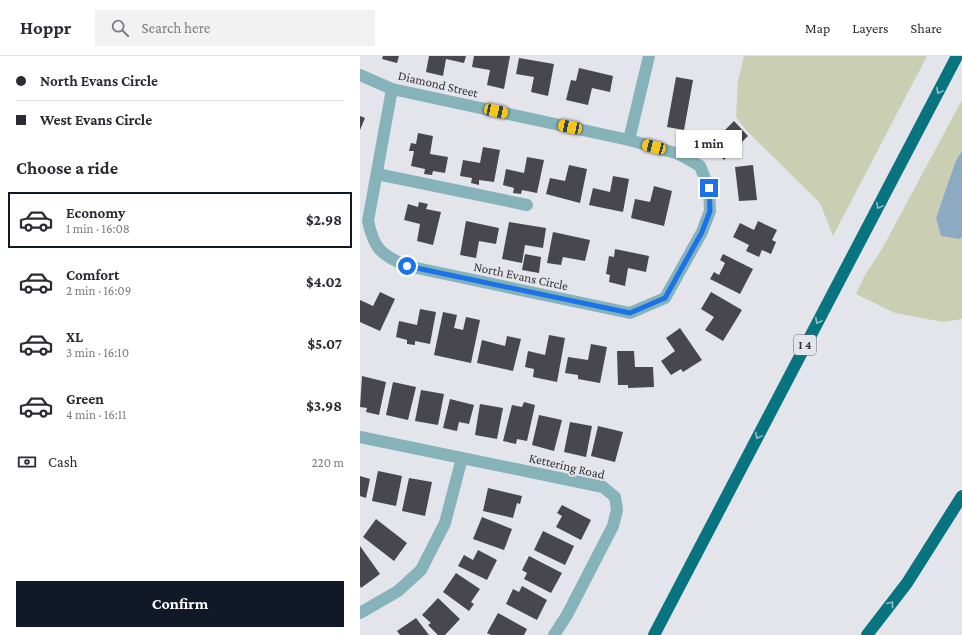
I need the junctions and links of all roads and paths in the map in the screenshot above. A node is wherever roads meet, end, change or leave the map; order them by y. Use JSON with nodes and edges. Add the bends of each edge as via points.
{"nodes":[{"id":1,"x":649,"y":56,"type":"edge"},
{"id":2,"x":957,"y":56,"type":"edge"},
{"id":3,"x":360,"y":75,"type":"edge"},
{"id":4,"x":392,"y":89,"type":"junction"},
{"id":5,"x":629,"y":140,"type":"junction"},
{"id":6,"x":377,"y":174,"type":"junction"},
{"id":7,"x":527,"y":205,"type":"dead end"},
{"id":8,"x":630,"y":313,"type":"joint"},
{"id":9,"x":360,"y":437,"type":"edge"},
{"id":10,"x":462,"y":458,"type":"junction"},
{"id":11,"x":962,"y":496,"type":"edge"},
{"id":12,"x":360,"y":612,"type":"edge"},
{"id":13,"x":554,"y":635,"type":"edge"},
{"id":14,"x":654,"y":635,"type":"edge"},
{"id":15,"x":867,"y":635,"type":"edge"}],
"edges":[{"from":1,"to":5,"type":"street"},
{"from":2,"to":14,"type":"highway","number":"I 4","one_way":true},
{"from":3,"to":4,"type":"street","name":"Diamond Street"},
{"from":4,"to":5,"type":"street","name":"Diamond Street"},
{"from":4,"to":6,"type":"street","name":"North Evans Circle"},
{"from":5,"to":8,"type":"street","name":"Diamond Street","via":[[679,154],[700,166],[709,188],[710,211],[702,232],[665,298]]},
{"from":6,"to":7,"type":"street"},
{"from":6,"to":8,"type":"street","name":"North Evans Circle","via":[[368,222],[378,250],[390,259],[407,266]]},
{"from":9,"to":10,"type":"street","name":"Kettering Road"},
{"from":10,"to":12,"type":"street","via":[[445,523],[421,570],[398,591]]},
{"from":10,"to":13,"type":"street","name":"Kettering Road","via":[[603,487],[615,497],[617,510],[613,526]]},
{"from":15,"to":11,"type":"highway","one_way":true,"via":[[907,583]]}]}
